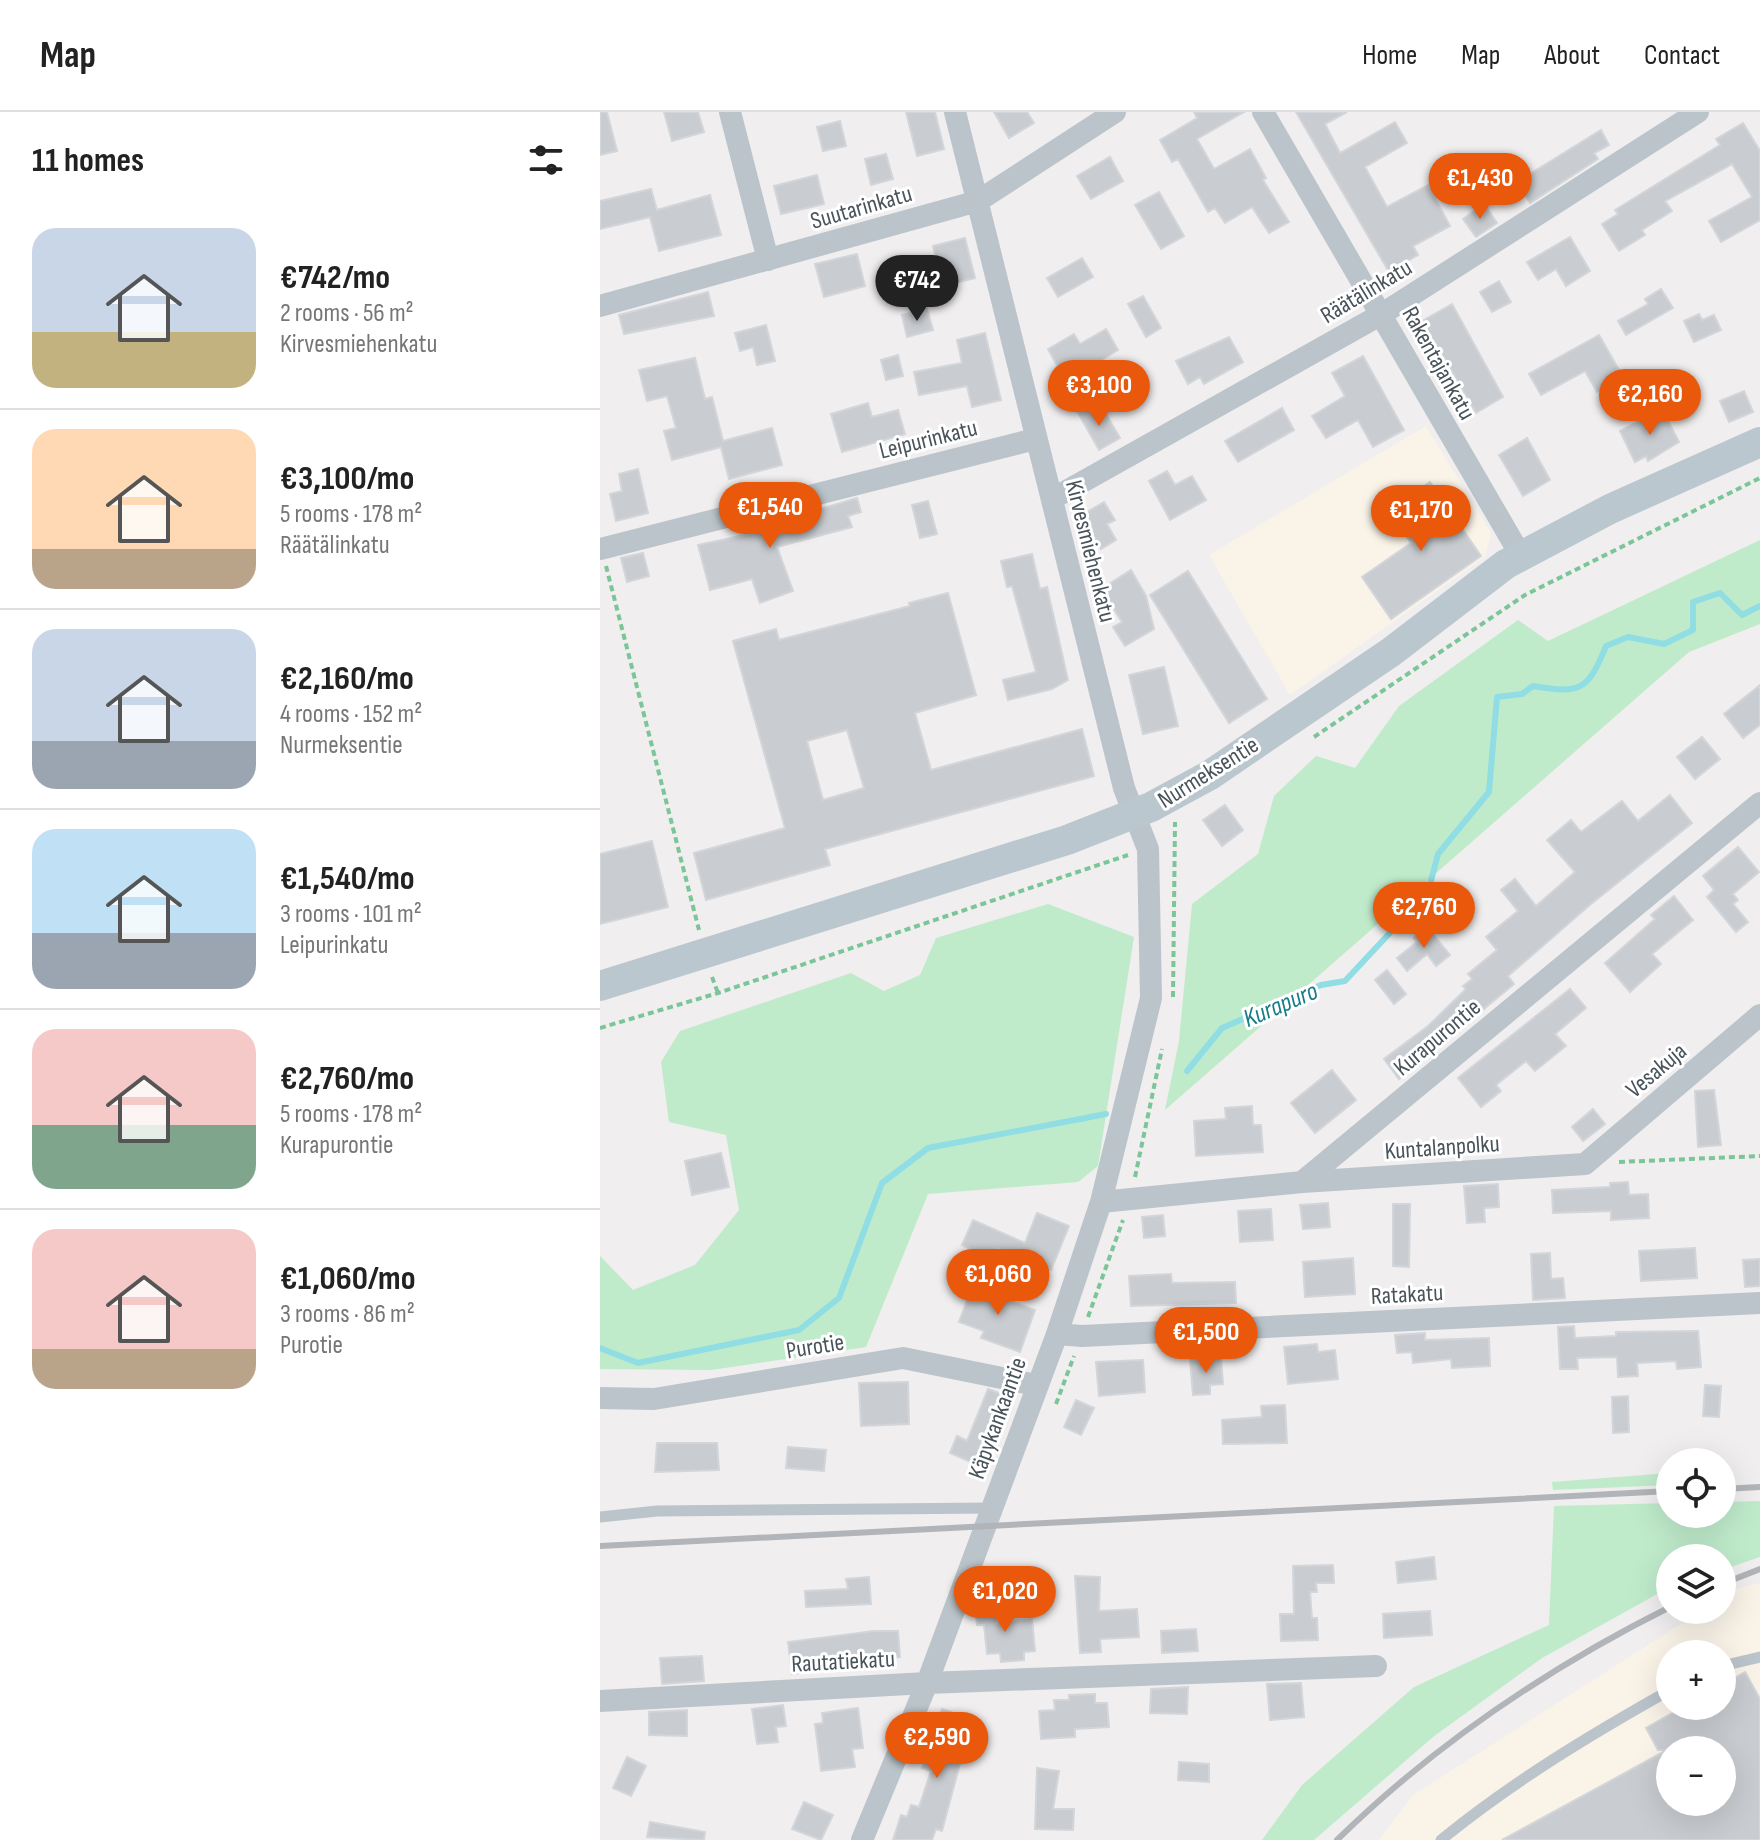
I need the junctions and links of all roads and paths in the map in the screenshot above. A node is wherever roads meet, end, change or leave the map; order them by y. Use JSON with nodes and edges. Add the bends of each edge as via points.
{"nodes":[{"id":1,"x":730,"y":112,"type":"edge"},
{"id":2,"x":955,"y":112,"type":"edge"},
{"id":3,"x":1115,"y":112,"type":"edge"},
{"id":4,"x":1263,"y":112,"type":"edge"},
{"id":5,"x":1698,"y":112,"type":"edge"},
{"id":6,"x":978,"y":201,"type":"junction"},
{"id":7,"x":768,"y":260,"type":"junction"},
{"id":8,"x":600,"y":306,"type":"edge"},
{"id":9,"x":1382,"y":314,"type":"junction"},
{"id":10,"x":1035,"y":439,"type":"junction"},
{"id":11,"x":1760,"y":442,"type":"edge"},
{"id":12,"x":1052,"y":499,"type":"junction"},
{"id":13,"x":601,"y":549,"type":"edge"},
{"id":14,"x":1521,"y":556,"type":"junction"},
{"id":15,"x":1760,"y":803,"type":"edge"},
{"id":16,"x":1133,"y":815,"type":"junction"},
{"id":17,"x":705,"y":954,"type":"junction"},
{"id":18,"x":600,"y":986,"type":"edge"},
{"id":19,"x":718,"y":993,"type":"dead end"},
{"id":20,"x":1760,"y":1015,"type":"edge"},
{"id":21,"x":1760,"y":1156,"type":"edge"},
{"id":22,"x":1585,"y":1164,"type":"junction"},
{"id":23,"x":1302,"y":1182,"type":"junction"},
{"id":24,"x":1101,"y":1202,"type":"junction"},
{"id":25,"x":1760,"y":1303,"type":"edge"},
{"id":26,"x":1057,"y":1334,"type":"junction"},
{"id":27,"x":1036,"y":1385,"type":"junction"},
{"id":28,"x":600,"y":1398,"type":"edge"},
{"id":29,"x":991,"y":1508,"type":"junction"},
{"id":30,"x":600,"y":1517,"type":"edge"},
{"id":31,"x":1760,"y":1657,"type":"edge"},
{"id":32,"x":1736,"y":1663,"type":"edge"},
{"id":33,"x":1376,"y":1666,"type":"dead end"},
{"id":34,"x":927,"y":1683,"type":"junction"},
{"id":35,"x":1656,"y":1698,"type":"edge"},
{"id":36,"x":600,"y":1701,"type":"edge"},
{"id":37,"x":862,"y":1840,"type":"edge"},
{"id":38,"x":1441,"y":1840,"type":"edge"}],
"edges":[{"from":1,"to":7,"type":"street"},
{"from":2,"to":6,"type":"street","name":"Kirvesmiehenkatu"},
{"from":3,"to":6,"type":"street","name":"Suutarinkatu"},
{"from":4,"to":9,"type":"street","name":"Rakentajankatu"},
{"from":5,"to":9,"type":"street","name":"Räätälinkatu"},
{"from":6,"to":7,"type":"street","name":"Suutarinkatu"},
{"from":6,"to":10,"type":"street","name":"Kirvesmiehenkatu"},
{"from":7,"to":8,"type":"street","name":"Suutarinkatu"},
{"from":9,"to":12,"type":"street","name":"Räätälinkatu"},
{"from":9,"to":14,"type":"street","name":"Rakentajankatu"},
{"from":10,"to":12,"type":"street","name":"Kirvesmiehenkatu"},
{"from":10,"to":13,"type":"street","name":"Leipurinkatu"},
{"from":11,"to":14,"type":"street","name":"Nurmeksentie","via":[[1610,509]]},
{"from":12,"to":16,"type":"street","name":"Kirvesmiehenkatu"},
{"from":13,"to":17,"type":"path"},
{"from":14,"to":16,"type":"street","name":"Nurmeksentie","via":[[1210,775]]},
{"from":15,"to":23,"type":"street","name":"Kurapurontie"},
{"from":16,"to":17,"type":"street","name":"Nurmeksentie"},
{"from":16,"to":24,"type":"street","name":"Käpykankaantie","via":[[1148,849],[1151,998]]},
{"from":17,"to":18,"type":"street","name":"Nurmeksentie"},
{"from":17,"to":19,"type":"path"},
{"from":20,"to":22,"type":"street","name":"Vesakuja"},
{"from":21,"to":22,"type":"path"},
{"from":22,"to":23,"type":"street","name":"Kuntalanpolku"},
{"from":23,"to":24,"type":"street"},
{"from":24,"to":26,"type":"street","name":"Käpykankaantie"},
{"from":25,"to":26,"type":"street","name":"Ratakatu"},
{"from":26,"to":27,"type":"street","name":"Käpykankaantie"},
{"from":27,"to":28,"type":"street","name":"Purotie","via":[[903,1358],[654,1399]]},
{"from":27,"to":29,"type":"street","name":"Käpykankaantie"},
{"from":29,"to":30,"type":"lane","via":[[672,1511]]},
{"from":29,"to":34,"type":"street","name":"Käpykankaantie"},
{"from":31,"to":32,"type":"lane"},
{"from":33,"to":34,"type":"street","name":"Rautatiekatu"},
{"from":34,"to":36,"type":"street","name":"Rautatiekatu"},
{"from":34,"to":37,"type":"street","name":"Käpykankaantie"},
{"from":35,"to":38,"type":"lane","via":[[1486,1804]]}]}
